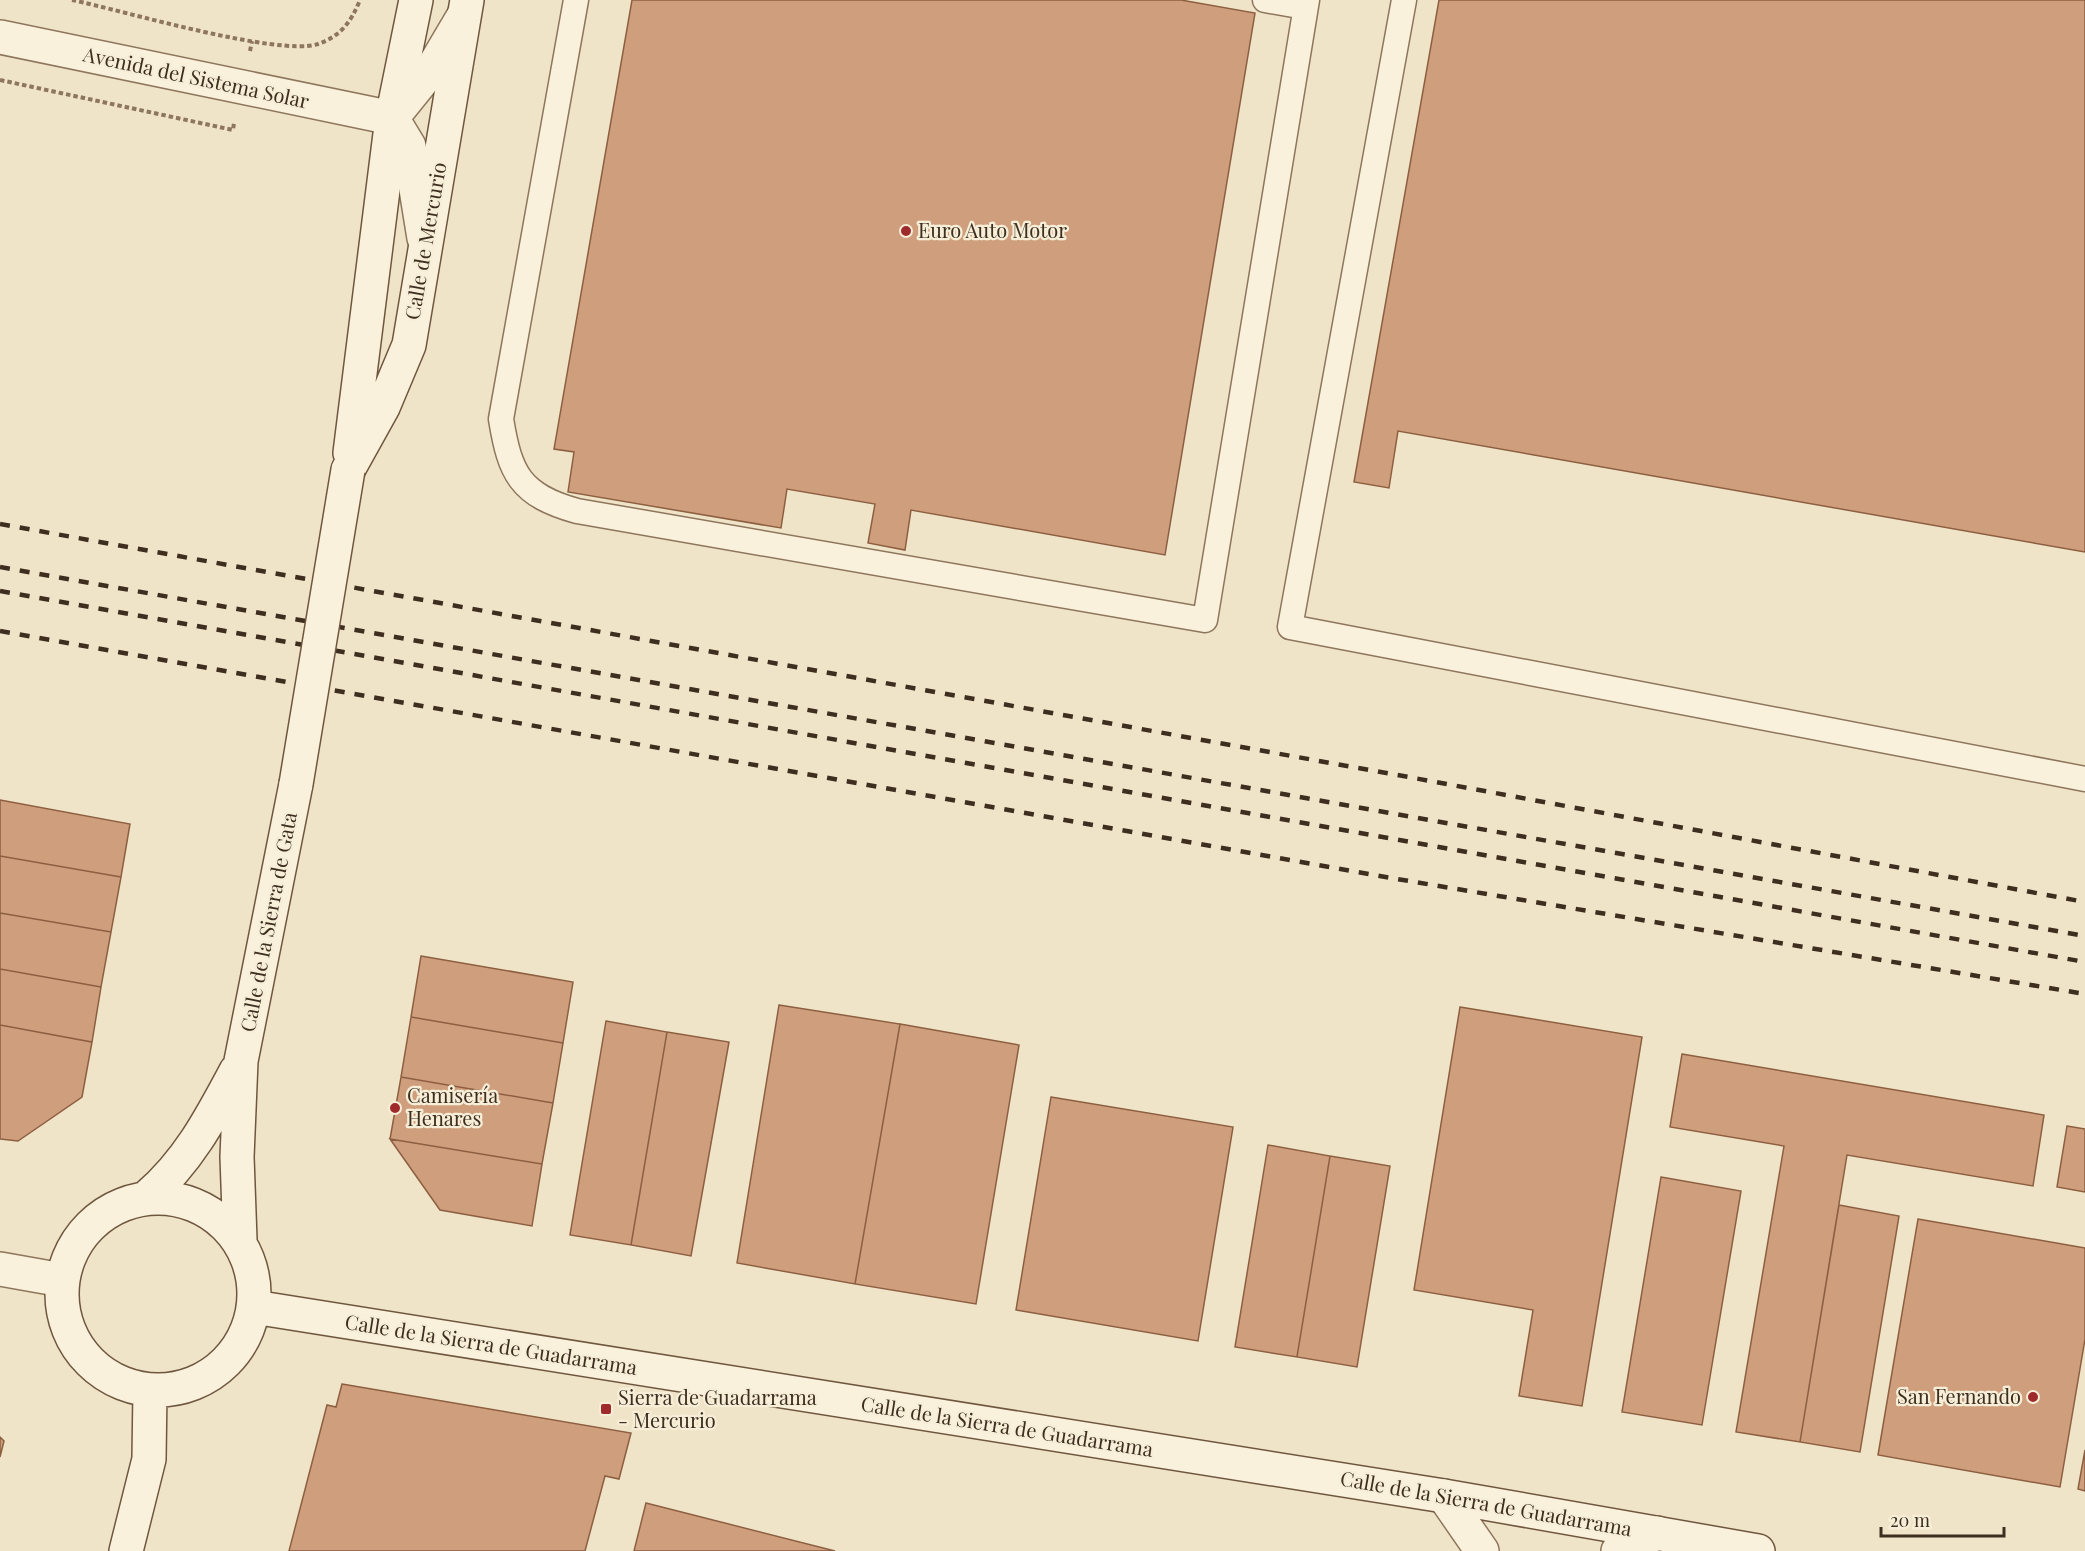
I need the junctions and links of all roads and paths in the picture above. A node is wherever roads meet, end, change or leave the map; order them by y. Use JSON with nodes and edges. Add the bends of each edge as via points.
{"nodes":[{"id":1,"x":72,"y":0,"type":"edge"},
{"id":2,"x":360,"y":0,"type":"edge"},
{"id":3,"x":416,"y":0,"type":"edge"},
{"id":4,"x":576,"y":0,"type":"edge"},
{"id":5,"x":1265,"y":0,"type":"edge"},
{"id":6,"x":1404,"y":0,"type":"edge"},
{"id":7,"x":1306,"y":4,"type":"edge"},
{"id":8,"x":466,"y":7,"type":"edge"},
{"id":9,"x":0,"y":37,"type":"edge"},
{"id":10,"x":0,"y":80,"type":"edge"},
{"id":11,"x":392,"y":118,"type":"junction"},
{"id":12,"x":233,"y":130,"type":"dead end"},
{"id":13,"x":426,"y":246,"type":"junction"},
{"id":14,"x":348,"y":470,"type":"junction"},
{"id":15,"x":2085,"y":779,"type":"edge"},
{"id":16,"x":296,"y":784,"type":"joint"},
{"id":17,"x":241,"y":1061,"type":"junction"},
{"id":18,"x":147,"y":1197,"type":"junction"},
{"id":19,"x":240,"y":1240,"type":"junction"},
{"id":20,"x":0,"y":1269,"type":"edge"},
{"id":21,"x":62,"y":1280,"type":"junction"},
{"id":22,"x":254,"y":1307,"type":"junction"},
{"id":23,"x":150,"y":1390,"type":"junction"},
{"id":24,"x":1444,"y":1496,"type":"junction"},
{"id":25,"x":1657,"y":1533,"type":"junction"},
{"id":26,"x":126,"y":1551,"type":"edge"},
{"id":27,"x":1482,"y":1551,"type":"edge"},
{"id":28,"x":1618,"y":1551,"type":"edge"},
{"id":29,"x":1758,"y":1551,"type":"edge"}],
"edges":[{"from":1,"to":2,"type":"path","via":[[252,41],[291,46],[315,45],[334,37],[354,16]]},
{"from":3,"to":11,"type":"street","name":"Calle de Mercurio"},
{"from":4,"to":7,"type":"lane","via":[[501,418],[508,459],[523,484],[552,504],[577,511],[1205,620]]},
{"from":5,"to":7,"type":"lane"},
{"from":6,"to":15,"type":"lane","via":[[1290,627]]},
{"from":8,"to":11,"type":"street","via":[[434,66]]},
{"from":8,"to":13,"type":"street","name":"Calle de Mercurio"},
{"from":9,"to":11,"type":"street","name":"Avenida del Sistema Solar"},
{"from":10,"to":12,"type":"path"},
{"from":11,"to":13,"type":"street","via":[[409,146]]},
{"from":11,"to":14,"type":"street","name":"Calle de Mercurio"},
{"from":13,"to":14,"type":"street","name":"Calle de Mercurio","via":[[409,345],[383,407]]},
{"from":14,"to":16,"type":"street","name":"Calle de Mercurio","bridge":true},
{"from":16,"to":17,"type":"street","name":"Calle de la Sierra de Gata"},
{"from":17,"to":18,"type":"street","name":"Calle de la Sierra de Gata","via":[[184,1161]]},
{"from":17,"to":19,"type":"street","name":"Calle de la Sierra de Gata","via":[[237,1157]]},
{"from":18,"to":19,"type":"street","via":[[187,1201],[218,1217]]},
{"from":18,"to":21,"type":"street","via":[[113,1208],[76,1241]]},
{"from":19,"to":22,"type":"street","via":[[252,1268]]},
{"from":20,"to":21,"type":"street"},
{"from":21,"to":23,"type":"street","via":[[65,1321],[83,1355],[114,1380]]},
{"from":22,"to":23,"type":"street","via":[[240,1346],[214,1373],[183,1387]]},
{"from":22,"to":24,"type":"street","name":"Calle de la Sierra de Guadarrama"},
{"from":23,"to":26,"type":"street","via":[[148,1459]]},
{"from":24,"to":25,"type":"street","name":"Calle de la Sierra de Guadarrama"},
{"from":24,"to":27,"type":"street"},
{"from":25,"to":28,"type":"street"},
{"from":25,"to":29,"type":"street","name":"Calle de la Sierra de Guadarrama"}]}
